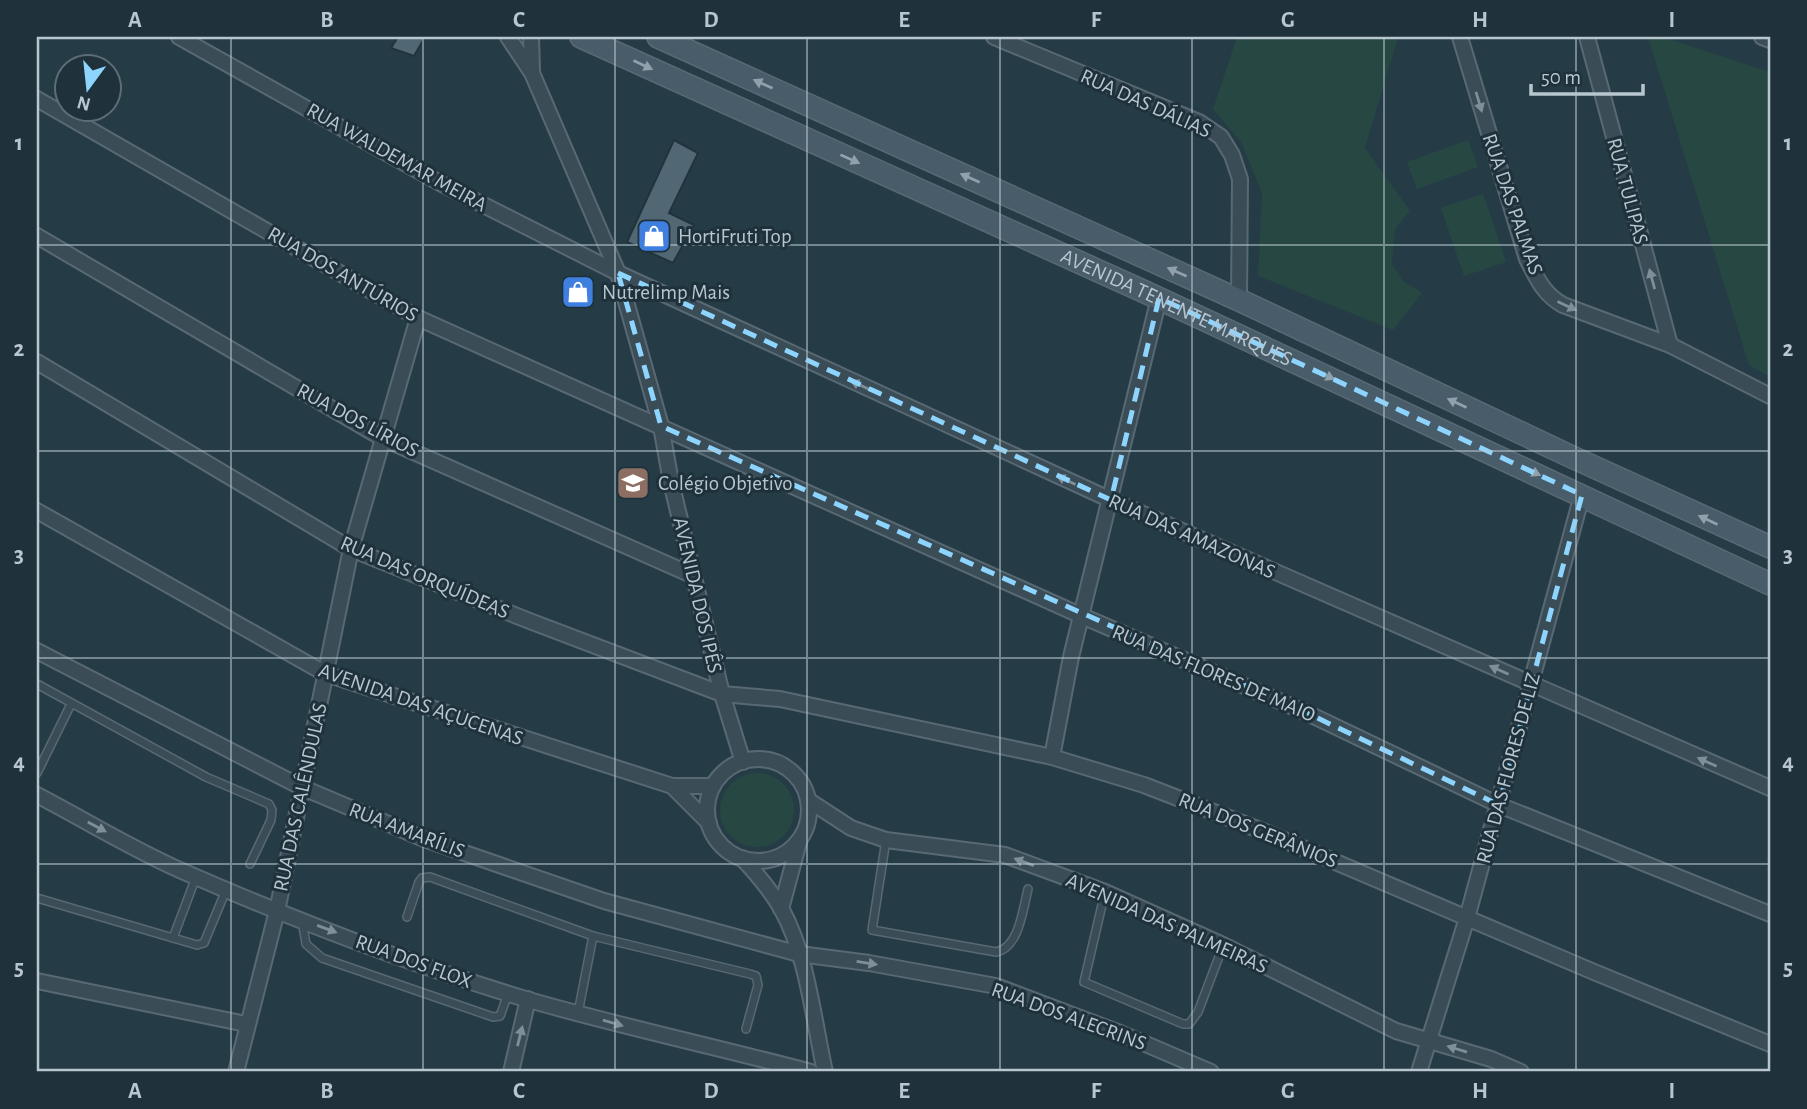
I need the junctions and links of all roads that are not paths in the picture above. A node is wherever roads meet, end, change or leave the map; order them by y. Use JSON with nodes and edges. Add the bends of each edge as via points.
{"nodes":[{"id":1,"x":179,"y":37,"type":"edge"},
{"id":2,"x":508,"y":37,"type":"edge"},
{"id":3,"x":531,"y":37,"type":"edge"},
{"id":4,"x":581,"y":37,"type":"edge"},
{"id":5,"x":658,"y":37,"type":"edge"},
{"id":6,"x":994,"y":37,"type":"edge"},
{"id":7,"x":1460,"y":37,"type":"edge"},
{"id":8,"x":1587,"y":37,"type":"edge"},
{"id":9,"x":1762,"y":37,"type":"edge"},
{"id":10,"x":1770,"y":40,"type":"edge"},
{"id":11,"x":532,"y":73,"type":"junction"},
{"id":12,"x":37,"y":99,"type":"edge"},
{"id":13,"x":37,"y":236,"type":"edge"},
{"id":14,"x":618,"y":273,"type":"junction"},
{"id":15,"x":1160,"y":299,"type":"junction"},
{"id":16,"x":1240,"y":300,"type":"junction"},
{"id":17,"x":418,"y":318,"type":"junction"},
{"id":18,"x":1670,"y":345,"type":"junction"},
{"id":19,"x":37,"y":362,"type":"edge"},
{"id":20,"x":1770,"y":396,"type":"edge"},
{"id":21,"x":660,"y":426,"type":"junction"},
{"id":22,"x":382,"y":438,"type":"junction"},
{"id":23,"x":1582,"y":495,"type":"junction"},
{"id":24,"x":1111,"y":500,"type":"junction"},
{"id":25,"x":38,"y":513,"type":"edge"},
{"id":26,"x":1770,"y":547,"type":"edge"},
{"id":27,"x":351,"y":549,"type":"junction"},
{"id":28,"x":694,"y":576,"type":"junction"},
{"id":29,"x":1770,"y":584,"type":"edge"},
{"id":30,"x":1082,"y":616,"type":"junction"},
{"id":31,"x":37,"y":651,"type":"edge"},
{"id":32,"x":326,"y":674,"type":"junction"},
{"id":33,"x":37,"y":684,"type":"edge"},
{"id":34,"x":1530,"y":684,"type":"junction"},
{"id":35,"x":722,"y":694,"type":"junction"},
{"id":36,"x":71,"y":704,"type":"junction"},
{"id":37,"x":1052,"y":757,"type":"junction"},
{"id":38,"x":743,"y":762,"type":"junction"},
{"id":39,"x":37,"y":773,"type":"edge"},
{"id":40,"x":672,"y":786,"type":"junction"},
{"id":41,"x":713,"y":786,"type":"junction"},
{"id":42,"x":301,"y":787,"type":"junction"},
{"id":43,"x":1770,"y":788,"type":"edge"},
{"id":44,"x":37,"y":795,"type":"edge"},
{"id":45,"x":808,"y":800,"type":"junction"},
{"id":46,"x":1499,"y":804,"type":"junction"},
{"id":47,"x":709,"y":823,"type":"junction"},
{"id":48,"x":800,"y":839,"type":"junction"},
{"id":49,"x":886,"y":840,"type":"junction"},
{"id":50,"x":742,"y":858,"type":"junction"},
{"id":51,"x":250,"y":864,"type":"dead end"},
{"id":52,"x":196,"y":877,"type":"junction"},
{"id":53,"x":226,"y":890,"type":"junction"},
{"id":54,"x":1028,"y":890,"type":"dead end"},
{"id":55,"x":1105,"y":892,"type":"junction"},
{"id":56,"x":37,"y":898,"type":"edge"},
{"id":57,"x":781,"y":909,"type":"junction"},
{"id":58,"x":277,"y":911,"type":"junction"},
{"id":59,"x":1770,"y":914,"type":"edge"},
{"id":60,"x":407,"y":917,"type":"dead end"},
{"id":61,"x":1467,"y":918,"type":"junction"},
{"id":62,"x":302,"y":920,"type":"junction"},
{"id":63,"x":593,"y":936,"type":"junction"},
{"id":64,"x":173,"y":938,"type":"junction"},
{"id":65,"x":1223,"y":945,"type":"junction"},
{"id":66,"x":799,"y":954,"type":"junction"},
{"id":67,"x":37,"y":981,"type":"edge"},
{"id":68,"x":508,"y":993,"type":"junction"},
{"id":69,"x":528,"y":999,"type":"junction"},
{"id":70,"x":578,"y":1013,"type":"junction"},
{"id":71,"x":246,"y":1024,"type":"junction"},
{"id":72,"x":746,"y":1029,"type":"dead end"},
{"id":73,"x":1428,"y":1040,"type":"junction"},
{"id":74,"x":1770,"y":1044,"type":"edge"},
{"id":75,"x":236,"y":1072,"type":"edge"},
{"id":76,"x":511,"y":1072,"type":"edge"},
{"id":77,"x":811,"y":1072,"type":"edge"},
{"id":78,"x":825,"y":1072,"type":"edge"},
{"id":79,"x":1211,"y":1072,"type":"edge"},
{"id":80,"x":1419,"y":1072,"type":"edge"},
{"id":81,"x":1521,"y":1072,"type":"edge"}],
"edges":[{"from":1,"to":14,"type":"street","name":"RUA WALDEMAR MEIRA","via":[[440,183]]},
{"from":2,"to":11,"type":"street","name":"AVENIDA DOS IPÊS"},
{"from":3,"to":11,"type":"street","name":"AVENIDA DOS IPÊS"},
{"from":4,"to":15,"type":"main road","name":"AVENIDA TENENTE MARQUES","one_way":true},
{"from":16,"to":5,"type":"main road","name":"AVENIDA TENENTE MARQUES","one_way":true},
{"from":6,"to":16,"type":"street","name":"RUA DAS DÁLIAS","via":[[1199,122],[1221,137],[1240,179]]},
{"from":7,"to":18,"type":"street","name":"RUA DAS PALMAS","one_way":true,"via":[[1527,259],[1542,288],[1563,305]]},
{"from":18,"to":8,"type":"street","name":"RUA TULIPAS","one_way":true},
{"from":9,"to":10,"type":"street"},
{"from":11,"to":14,"type":"street","name":"AVENIDA DOS IPÊS"},
{"from":12,"to":17,"type":"street","name":"RUA DOS ANTÚRIOS"},
{"from":13,"to":22,"type":"street","name":"RUA DOS LÍRIOS"},
{"from":14,"to":21,"type":"street","name":"AVENIDA DOS IPÊS"},
{"from":24,"to":14,"type":"street","name":"RUA DAS AMAZONAS","one_way":true},
{"from":15,"to":23,"type":"main road","name":"AVENIDA TENENTE MARQUES","one_way":true},
{"from":15,"to":24,"type":"street"},
{"from":26,"to":16,"type":"main road","name":"AVENIDA TENENTE MARQUES","one_way":true},
{"from":17,"to":21,"type":"street","name":"RUA DOS ANTÚRIOS"},
{"from":17,"to":22,"type":"street","name":"RUA DAS CALÊNDULAS"},
{"from":18,"to":20,"type":"street","name":"RUA DAS PALMAS"},
{"from":19,"to":27,"type":"street","name":"RUA DAS ORQUÍDEAS"},
{"from":21,"to":28,"type":"street","name":"AVENIDA DOS IPÊS"},
{"from":21,"to":30,"type":"street","name":"RUA DAS FLORES DE MAIO"},
{"from":22,"to":27,"type":"street","name":"RUA DAS CALÊNDULAS"},
{"from":22,"to":28,"type":"street","name":"RUA DOS LÍRIOS"},
{"from":23,"to":29,"type":"main road","name":"AVENIDA TENENTE MARQUES"},
{"from":23,"to":34,"type":"street","name":"RUA DAS FLORES DE LIZ"},
{"from":24,"to":30,"type":"street"},
{"from":34,"to":24,"type":"street","name":"RUA DAS AMAZONAS","one_way":true},
{"from":25,"to":32,"type":"street","name":"AVENIDA DAS AÇUCENAS"},
{"from":27,"to":32,"type":"street","name":"RUA DAS CALÊNDULAS"},
{"from":27,"to":35,"type":"street","name":"RUA DAS ORQUÍDEAS"},
{"from":28,"to":35,"type":"street","name":"AVENIDA DOS IPÊS"},
{"from":30,"to":37,"type":"street"},
{"from":30,"to":46,"type":"street","name":"RUA DAS FLORES DE MAIO","via":[[1307,713]]},
{"from":31,"to":42,"type":"street","name":"RUA AMARÍLIS"},
{"from":32,"to":40,"type":"street","name":"AVENIDA DAS AÇUCENAS"},
{"from":32,"to":42,"type":"street","name":"RUA DAS CALÊNDULAS"},
{"from":33,"to":36,"type":"lane"},
{"from":43,"to":34,"type":"street","name":"RUA DAS AMAZONAS","one_way":true},
{"from":34,"to":46,"type":"street","name":"RUA DAS FLORES DE LIZ"},
{"from":35,"to":37,"type":"street","name":"RUA DOS GERÂNIOS","via":[[780,699]]},
{"from":35,"to":38,"type":"street","name":"AVENIDA DOS IPÊS"},
{"from":36,"to":39,"type":"lane"},
{"from":36,"to":51,"type":"lane","via":[[206,777],[269,804],[271,820]]},
{"from":37,"to":61,"type":"street","name":"RUA DOS GERÂNIOS","via":[[1144,785]]},
{"from":38,"to":41,"type":"street","via":[[729,768]]},
{"from":38,"to":45,"type":"street","via":[[758,759],[785,767],[804,787]]},
{"from":40,"to":41,"type":"street","name":"AVENIDA DAS AÇUCENAS"},
{"from":40,"to":47,"type":"street","name":"AVENIDA DAS AÇUCENAS"},
{"from":41,"to":47,"type":"street"},
{"from":42,"to":58,"type":"street","name":"RUA DAS CALÊNDULAS"},
{"from":42,"to":66,"type":"street","name":"RUA AMARÍLIS","via":[[424,839],[604,901]]},
{"from":44,"to":52,"type":"street","name":"RUA DOS FLOX","one_way":true},
{"from":45,"to":48,"type":"street"},
{"from":45,"to":49,"type":"street","name":"AVENIDA DAS PALMEIRAS","via":[[851,828]]},
{"from":46,"to":59,"type":"street","name":"RUA DAS FLORES DE MAIO"},
{"from":46,"to":61,"type":"street","name":"RUA DAS FLORES DE LIZ"},
{"from":47,"to":50,"type":"street","via":[[721,845]]},
{"from":48,"to":50,"type":"street","via":[[779,856],[755,861]]},
{"from":48,"to":57,"type":"street"},
{"from":49,"to":54,"type":"lane","via":[[872,930],[1002,951],[1014,936]]},
{"from":55,"to":49,"type":"street","name":"AVENIDA DAS PALMEIRAS","one_way":true,"via":[[1005,855]]},
{"from":50,"to":57,"type":"street"},
{"from":52,"to":53,"type":"street","name":"RUA DOS FLOX"},
{"from":52,"to":64,"type":"lane"},
{"from":53,"to":58,"type":"street","name":"RUA DOS FLOX"},
{"from":53,"to":64,"type":"lane","via":[[204,943]]},
{"from":55,"to":65,"type":"street","name":"AVENIDA DAS PALMEIRAS"},
{"from":55,"to":65,"type":"lane","via":[[1084,982],[1189,1024],[1198,1012]]},
{"from":56,"to":64,"type":"lane"},
{"from":57,"to":66,"type":"street"},
{"from":58,"to":62,"type":"street","name":"RUA DOS FLOX"},
{"from":58,"to":71,"type":"street","name":"RUA DAS CALÊNDULAS"},
{"from":60,"to":63,"type":"lane","via":[[419,882],[426,877]]},
{"from":61,"to":73,"type":"street","name":"RUA DAS FLORES DE LIZ"},
{"from":61,"to":74,"type":"street","name":"RUA DOS GERÂNIOS"},
{"from":62,"to":68,"type":"street","name":"RUA DOS FLOX","one_way":true},
{"from":62,"to":68,"type":"lane","via":[[306,944],[322,958],[493,1017],[500,1016]]},
{"from":63,"to":70,"type":"lane"},
{"from":63,"to":72,"type":"lane","via":[[756,976],[758,985]]},
{"from":65,"to":73,"type":"street","name":"AVENIDA DAS PALMEIRAS","via":[[1396,1031]]},
{"from":66,"to":78,"type":"street"},
{"from":66,"to":79,"type":"street","name":"RUA DOS ALECRINS","one_way":true,"via":[[996,986]]},
{"from":67,"to":71,"type":"street"},
{"from":68,"to":69,"type":"street","name":"RUA DOS FLOX"},
{"from":69,"to":70,"type":"street","name":"RUA DOS FLOX"},
{"from":76,"to":69,"type":"street","one_way":true},
{"from":70,"to":77,"type":"street","name":"RUA DOS FLOX","one_way":true},
{"from":71,"to":75,"type":"street","name":"RUA DAS CALÊNDULAS"},
{"from":73,"to":80,"type":"street","name":"RUA DAS FLORES DE LIZ"},
{"from":81,"to":73,"type":"street","name":"AVENIDA DAS PALMEIRAS","one_way":true}]}
